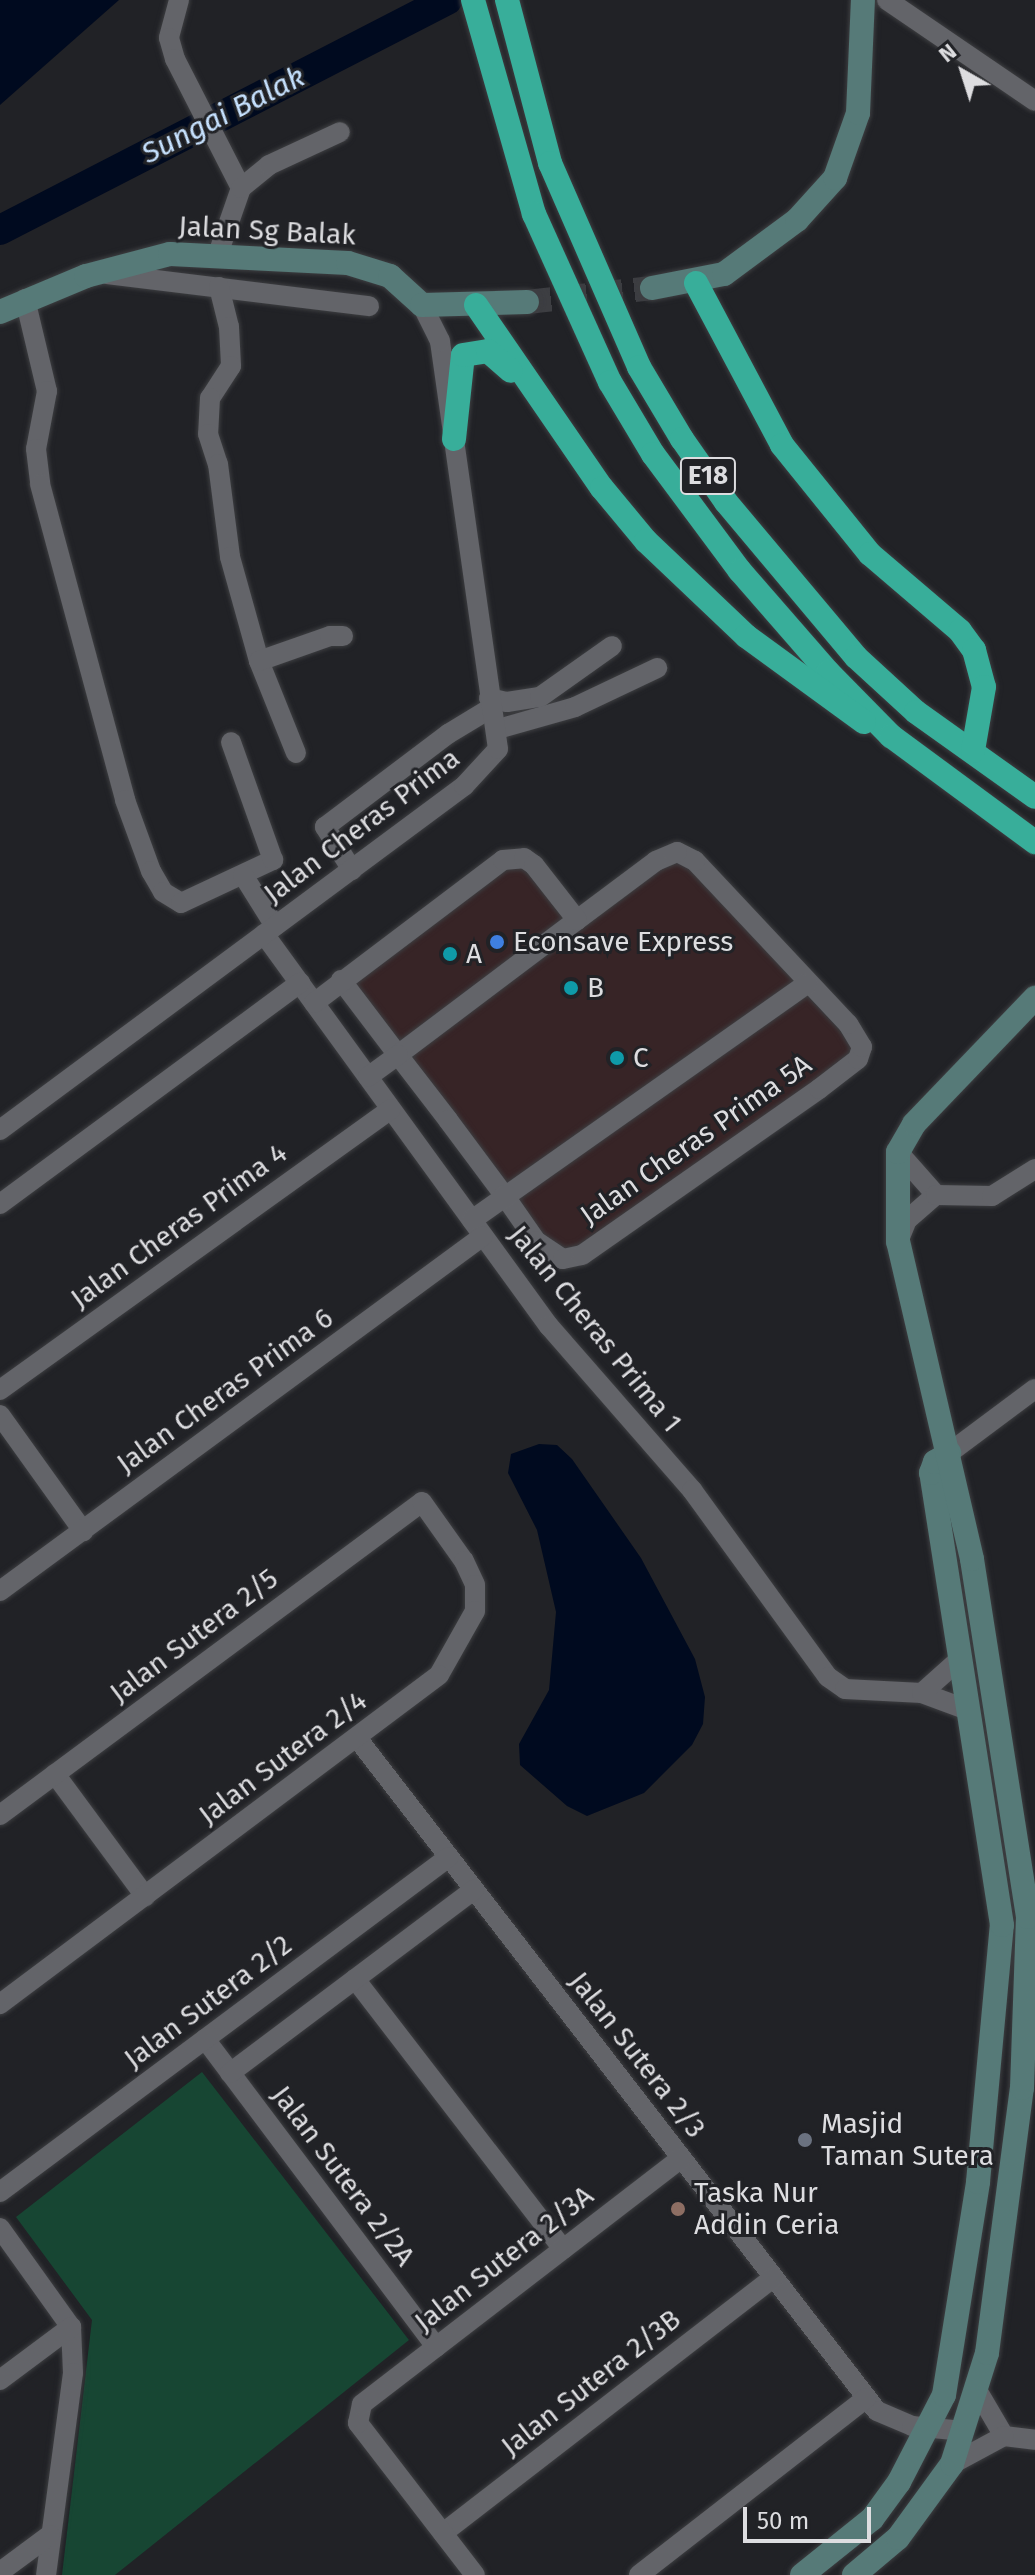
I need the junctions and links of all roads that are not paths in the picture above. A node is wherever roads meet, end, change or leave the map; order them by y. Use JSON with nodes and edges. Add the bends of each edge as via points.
{"nodes":[{"id":1,"x":179,"y":0,"type":"edge"},
{"id":2,"x":473,"y":0,"type":"edge"},
{"id":3,"x":507,"y":0,"type":"edge"},
{"id":4,"x":863,"y":0,"type":"edge"},
{"id":5,"x":887,"y":0,"type":"edge"},
{"id":6,"x":1035,"y":101,"type":"edge"},
{"id":7,"x":340,"y":132,"type":"dead end"},
{"id":8,"x":241,"y":188,"type":"junction"},
{"id":9,"x":218,"y":254,"type":"junction"},
{"id":10,"x":95,"y":273,"type":"junction"},
{"id":11,"x":696,"y":283,"type":"junction"},
{"id":12,"x":219,"y":287,"type":"junction"},
{"id":13,"x":652,"y":288,"type":"tunnel mouth"},
{"id":14,"x":25,"y":299,"type":"junction"},
{"id":15,"x":527,"y":302,"type":"tunnel mouth"},
{"id":16,"x":422,"y":305,"type":"junction"},
{"id":17,"x":476,"y":305,"type":"junction"},
{"id":18,"x":369,"y":306,"type":"dead end"},
{"id":19,"x":0,"y":312,"type":"edge"},
{"id":20,"x":440,"y":341,"type":"junction"},
{"id":21,"x":533,"y":391,"type":"junction"},
{"id":22,"x":454,"y":439,"type":"junction"},
{"id":23,"x":343,"y":636,"type":"dead end"},
{"id":24,"x":612,"y":646,"type":"dead end"},
{"id":25,"x":259,"y":661,"type":"junction"},
{"id":26,"x":657,"y":668,"type":"dead end"},
{"id":27,"x":490,"y":703,"type":"junction"},
{"id":28,"x":498,"y":729,"type":"junction"},
{"id":29,"x":891,"y":736,"type":"junction"},
{"id":30,"x":231,"y":742,"type":"dead end"},
{"id":31,"x":973,"y":751,"type":"junction"},
{"id":32,"x":296,"y":753,"type":"dead end"},
{"id":33,"x":1035,"y":797,"type":"edge"},
{"id":34,"x":1035,"y":842,"type":"edge"},
{"id":35,"x":352,"y":870,"type":"junction"},
{"id":36,"x":246,"y":879,"type":"junction"},
{"id":37,"x":577,"y":920,"type":"junction"},
{"id":38,"x":268,"y":924,"type":"junction"},
{"id":39,"x":341,"y":980,"type":"junction"},
{"id":40,"x":300,"y":983,"type":"junction"},
{"id":41,"x":806,"y":984,"type":"junction"},
{"id":42,"x":1035,"y":998,"type":"edge"},
{"id":43,"x":314,"y":1003,"type":"junction"},
{"id":44,"x":398,"y":1055,"type":"junction"},
{"id":45,"x":368,"y":1077,"type":"junction"},
{"id":46,"x":391,"y":1109,"type":"junction"},
{"id":47,"x":0,"y":1130,"type":"edge"},
{"id":48,"x":898,"y":1152,"type":"junction"},
{"id":49,"x":1035,"y":1169,"type":"edge"},
{"id":50,"x":504,"y":1195,"type":"junction"},
{"id":51,"x":936,"y":1195,"type":"junction"},
{"id":52,"x":0,"y":1204,"type":"edge"},
{"id":53,"x":478,"y":1228,"type":"junction"},
{"id":54,"x":898,"y":1242,"type":"junction"},
{"id":55,"x":1035,"y":1389,"type":"edge"},
{"id":56,"x":0,"y":1390,"type":"edge"},
{"id":57,"x":0,"y":1415,"type":"edge"},
{"id":58,"x":949,"y":1453,"type":"junction"},
{"id":59,"x":422,"y":1502,"type":"joint"},
{"id":60,"x":83,"y":1531,"type":"junction"},
{"id":61,"x":0,"y":1591,"type":"edge"},
{"id":62,"x":960,"y":1659,"type":"junction"},
{"id":63,"x":922,"y":1693,"type":"junction"},
{"id":64,"x":968,"y":1710,"type":"junction"},
{"id":65,"x":357,"y":1738,"type":"junction"},
{"id":66,"x":55,"y":1774,"type":"junction"},
{"id":67,"x":0,"y":1815,"type":"edge"},
{"id":68,"x":449,"y":1857,"type":"junction"},
{"id":69,"x":474,"y":1890,"type":"junction"},
{"id":70,"x":145,"y":1896,"type":"junction"},
{"id":71,"x":1032,"y":1917,"type":"edge"},
{"id":72,"x":1002,"y":1925,"type":"junction"},
{"id":73,"x":355,"y":1979,"type":"junction"},
{"id":74,"x":0,"y":2004,"type":"edge"},
{"id":75,"x":205,"y":2039,"type":"junction"},
{"id":76,"x":230,"y":2073,"type":"junction"},
{"id":77,"x":681,"y":2158,"type":"junction"},
{"id":78,"x":0,"y":2192,"type":"edge"},
{"id":79,"x":0,"y":2228,"type":"edge"},
{"id":80,"x":563,"y":2249,"type":"junction"},
{"id":81,"x":773,"y":2278,"type":"junction"},
{"id":82,"x":71,"y":2327,"type":"junction"},
{"id":83,"x":436,"y":2347,"type":"junction"},
{"id":84,"x":0,"y":2380,"type":"edge"},
{"id":85,"x":977,"y":2390,"type":"junction"},
{"id":86,"x":866,"y":2398,"type":"junction"},
{"id":87,"x":929,"y":2427,"type":"junction"},
{"id":88,"x":964,"y":2431,"type":"junction"},
{"id":89,"x":1004,"y":2436,"type":"junction"},
{"id":90,"x":1035,"y":2440,"type":"edge"},
{"id":91,"x":952,"y":2464,"type":"junction"},
{"id":92,"x":443,"y":2533,"type":"junction"},
{"id":93,"x":50,"y":2535,"type":"junction"},
{"id":94,"x":0,"y":2572,"type":"edge"},
{"id":95,"x":46,"y":2575,"type":"edge"},
{"id":96,"x":475,"y":2575,"type":"edge"},
{"id":97,"x":639,"y":2575,"type":"edge"},
{"id":98,"x":802,"y":2575,"type":"edge"},
{"id":99,"x":854,"y":2575,"type":"edge"}],
"edges":[{"from":1,"to":8,"type":"street","via":[[169,38],[175,59]]},
{"from":2,"to":29,"type":"highway","number":"E18","via":[[534,214],[572,303],[653,454],[783,622]]},
{"from":3,"to":31,"type":"highway","number":"E18","via":[[550,163],[639,367],[682,439],[726,502],[856,657],[916,712]]},
{"from":4,"to":11,"type":"street","via":[[858,113],[835,178],[797,220],[747,260]]},
{"from":5,"to":6,"type":"street"},
{"from":7,"to":8,"type":"street","via":[[269,165]]},
{"from":8,"to":9,"type":"street","via":[[226,216]]},
{"from":9,"to":10,"type":"street","name":"Jalan Sg Balak","via":[[170,254]]},
{"from":9,"to":16,"type":"street","name":"Jalan Sg Balak","via":[[363,266],[402,284]]},
{"from":10,"to":12,"type":"street"},
{"from":10,"to":14,"type":"street","name":"Jalan Sg Balak"},
{"from":11,"to":13,"type":"street"},
{"from":11,"to":31,"type":"highway","via":[[782,445],[870,554],[960,631],[974,650],[984,687]]},
{"from":12,"to":18,"type":"street"},
{"from":12,"to":25,"type":"street","via":[[231,366],[206,415],[230,557]]},
{"from":14,"to":19,"type":"street","name":"Jalan Sg Balak"},
{"from":14,"to":36,"type":"street","via":[[47,391],[36,449],[40,484],[125,800],[151,871],[163,892],[181,903]]},
{"from":15,"to":17,"type":"street"},
{"from":16,"to":17,"type":"street"},
{"from":16,"to":20,"type":"street"},
{"from":17,"to":20,"type":"street","via":[[450,318]]},
{"from":17,"to":21,"type":"highway"},
{"from":20,"to":22,"type":"street"},
{"from":21,"to":22,"type":"highway","via":[[488,351],[463,355]]},
{"from":21,"to":29,"type":"highway","via":[[602,488],[697,594],[853,717]]},
{"from":22,"to":27,"type":"street"},
{"from":23,"to":25,"type":"street"},
{"from":24,"to":27,"type":"street","via":[[540,697]]},
{"from":25,"to":32,"type":"street"},
{"from":26,"to":28,"type":"street","via":[[575,707]]},
{"from":27,"to":28,"type":"street"},
{"from":27,"to":35,"type":"street","via":[[325,827]]},
{"from":28,"to":35,"type":"street","name":"Jalan Cheras Prima","via":[[498,749],[484,770]]},
{"from":29,"to":34,"type":"highway","number":"E18"},
{"from":30,"to":36,"type":"street","via":[[273,860]]},
{"from":31,"to":33,"type":"highway","number":"E18"},
{"from":35,"to":38,"type":"street","name":"Jalan Cheras Prima"},
{"from":36,"to":38,"type":"street","name":"Jalan Cheras Prima 1"},
{"from":37,"to":39,"type":"street","via":[[534,865],[513,857]]},
{"from":37,"to":41,"type":"street","via":[[656,861],[677,852],[695,861]]},
{"from":37,"to":44,"type":"street"},
{"from":38,"to":40,"type":"street","name":"Jalan Cheras Prima 1"},
{"from":38,"to":47,"type":"street","name":"Jalan Cheras Prima"},
{"from":39,"to":43,"type":"street"},
{"from":39,"to":44,"type":"street"},
{"from":40,"to":43,"type":"street","name":"Jalan Cheras Prima 1"},
{"from":40,"to":52,"type":"street"},
{"from":41,"to":50,"type":"street","name":"Jalan Cheras Prima 6"},
{"from":41,"to":50,"type":"street","name":"Jalan Cheras Prima 5A","via":[[858,1035],[858,1059],[582,1255],[563,1259],[536,1241]]},
{"from":42,"to":48,"type":"street","via":[[914,1124]]},
{"from":43,"to":45,"type":"street","name":"Jalan Cheras Prima 1"},
{"from":44,"to":45,"type":"street"},
{"from":44,"to":50,"type":"street"},
{"from":45,"to":46,"type":"street","name":"Jalan Cheras Prima 1"},
{"from":46,"to":53,"type":"street","name":"Jalan Cheras Prima 1"},
{"from":46,"to":56,"type":"street","name":"Jalan Cheras Prima 4"},
{"from":48,"to":51,"type":"street"},
{"from":48,"to":54,"type":"street"},
{"from":49,"to":51,"type":"street","via":[[992,1196]]},
{"from":50,"to":53,"type":"street","name":"Jalan Cheras Prima 6"},
{"from":51,"to":54,"type":"street","via":[[907,1220]]},
{"from":53,"to":60,"type":"street","name":"Jalan Cheras Prima 6"},
{"from":53,"to":63,"type":"street","name":"Jalan Cheras Prima 1","via":[[549,1326],[692,1490],[828,1677],[845,1689]]},
{"from":54,"to":58,"type":"street"},
{"from":55,"to":58,"type":"street"},
{"from":57,"to":60,"type":"street"},
{"from":58,"to":62,"type":"street","via":[[935,1462],[931,1473]]},
{"from":58,"to":71,"type":"street"},
{"from":59,"to":65,"type":"street","name":"Jalan Sutera 2/4","via":[[464,1561],[475,1585],[475,1611],[439,1675]]},
{"from":59,"to":66,"type":"street","name":"Jalan Sutera 2/5"},
{"from":60,"to":61,"type":"street","name":"Jalan Cheras Prima 6"},
{"from":62,"to":63,"type":"street"},
{"from":62,"to":64,"type":"street"},
{"from":63,"to":64,"type":"street","name":"Jalan Cheras Prima 1"},
{"from":64,"to":72,"type":"street"},
{"from":65,"to":68,"type":"street","name":"Jalan Sutera 2/3"},
{"from":65,"to":70,"type":"street","name":"Jalan Sutera 2/4"},
{"from":66,"to":67,"type":"street","name":"Jalan Sutera 2/5"},
{"from":66,"to":70,"type":"street"},
{"from":68,"to":69,"type":"street","name":"Jalan Sutera 2/3"},
{"from":68,"to":75,"type":"street","name":"Jalan Sutera 2/2"},
{"from":69,"to":73,"type":"street"},
{"from":69,"to":77,"type":"street","name":"Jalan Sutera 2/3"},
{"from":70,"to":74,"type":"street","name":"Jalan Sutera 2/4"},
{"from":71,"to":72,"type":"street"},
{"from":71,"to":85,"type":"street","via":[[1022,2088],[987,2353]]},
{"from":72,"to":87,"type":"street","via":[[970,2249],[944,2395]]},
{"from":73,"to":76,"type":"street"},
{"from":73,"to":80,"type":"street"},
{"from":75,"to":76,"type":"street","name":"Jalan Sutera 2/2A"},
{"from":75,"to":78,"type":"street","name":"Jalan Sutera 2/2"},
{"from":76,"to":83,"type":"street","name":"Jalan Sutera 2/2A"},
{"from":77,"to":80,"type":"street","name":"Jalan Sutera 2/3A"},
{"from":77,"to":81,"type":"street","name":"Jalan Sutera 2/3"},
{"from":79,"to":82,"type":"street"},
{"from":80,"to":83,"type":"street","name":"Jalan Sutera 2/3A"},
{"from":81,"to":86,"type":"street","name":"Jalan Sutera 2/3"},
{"from":81,"to":92,"type":"street","name":"Jalan Sutera 2/3B"},
{"from":82,"to":84,"type":"street"},
{"from":82,"to":93,"type":"street","via":[[73,2373]]},
{"from":83,"to":92,"type":"street","name":"Jalan Sutera 2/3A","via":[[362,2404],[358,2423]]},
{"from":85,"to":88,"type":"street"},
{"from":85,"to":89,"type":"street"},
{"from":86,"to":87,"type":"street","name":"Jalan Sutera 2/3","via":[[891,2420]]},
{"from":86,"to":97,"type":"street"},
{"from":87,"to":88,"type":"street","name":"Jalan Sutera 2/3"},
{"from":87,"to":98,"type":"street","via":[[872,2519]]},
{"from":88,"to":91,"type":"street"},
{"from":89,"to":90,"type":"street"},
{"from":89,"to":91,"type":"street"},
{"from":91,"to":99,"type":"street","via":[[898,2538]]},
{"from":92,"to":96,"type":"street"},
{"from":93,"to":94,"type":"street"},
{"from":93,"to":95,"type":"street"}]}
